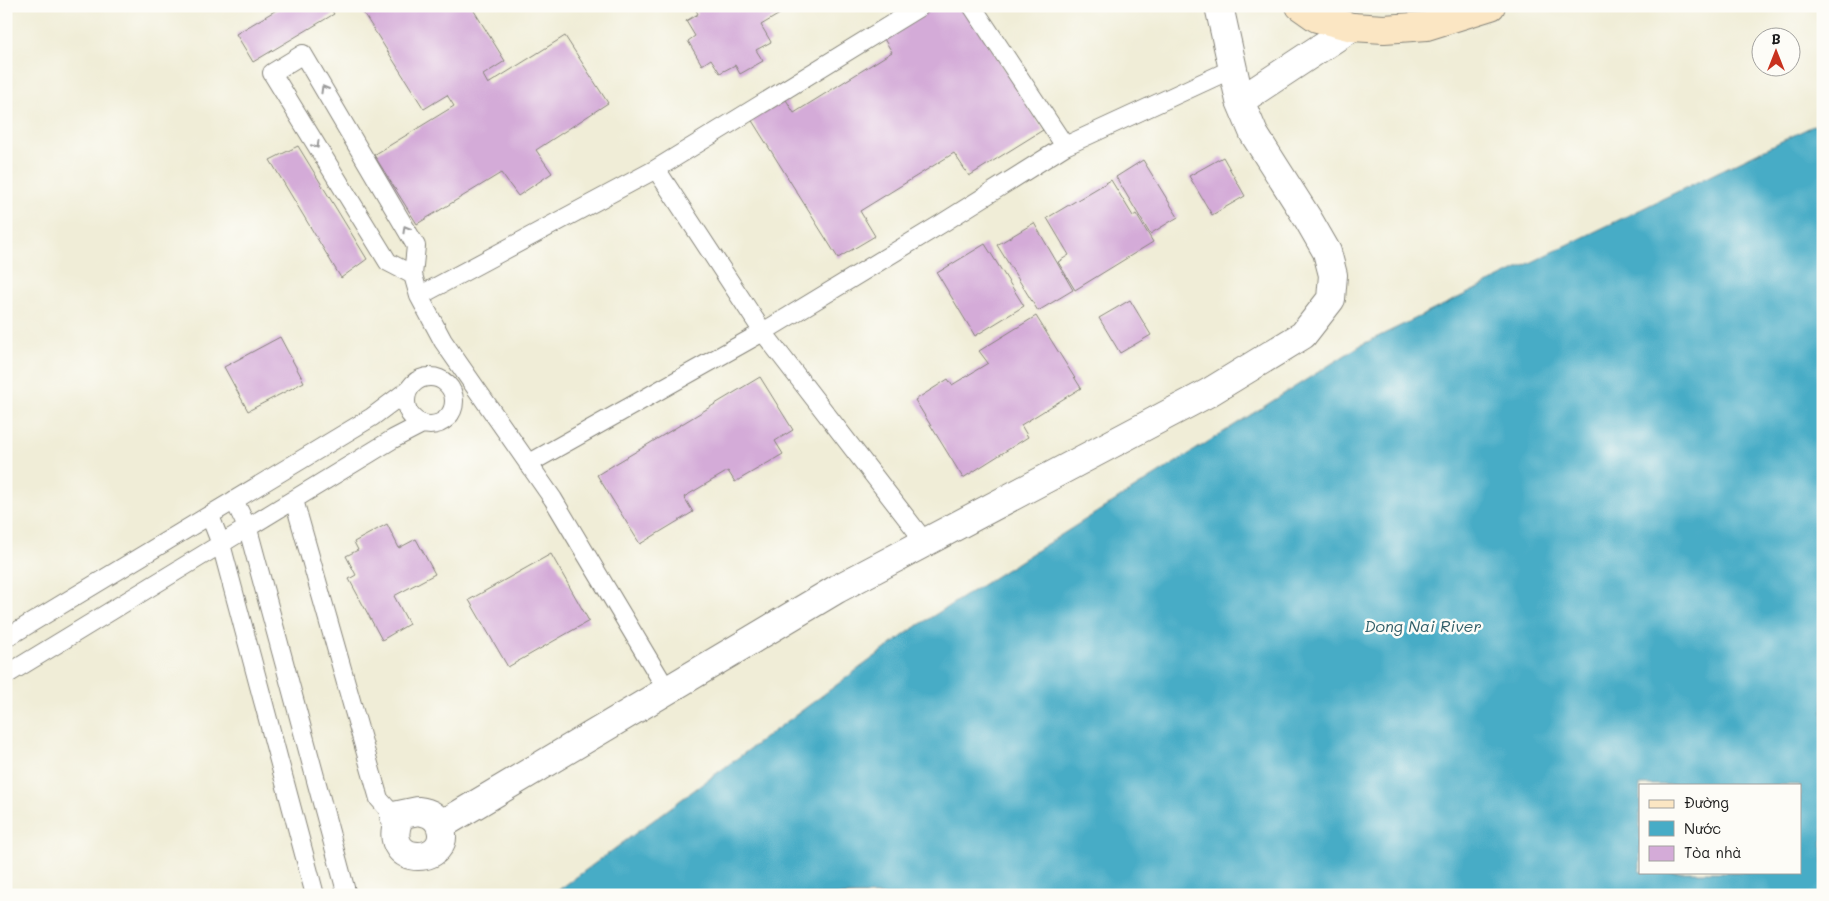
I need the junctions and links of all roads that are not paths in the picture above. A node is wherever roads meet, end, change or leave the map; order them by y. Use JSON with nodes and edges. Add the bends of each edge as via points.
{"nodes":[{"id":1,"x":921,"y":6,"type":"edge"},
{"id":2,"x":972,"y":6,"type":"edge"},
{"id":3,"x":1219,"y":6,"type":"edge"},
{"id":4,"x":1300,"y":6,"type":"edge"},
{"id":5,"x":1490,"y":6,"type":"edge"},
{"id":6,"x":1352,"y":27,"type":"junction"},
{"id":7,"x":1232,"y":69,"type":"junction"},
{"id":8,"x":1240,"y":101,"type":"junction"},
{"id":9,"x":1065,"y":146,"type":"junction"},
{"id":10,"x":656,"y":169,"type":"junction"},
{"id":11,"x":413,"y":275,"type":"junction"},
{"id":12,"x":418,"y":296,"type":"junction"},
{"id":13,"x":763,"y":332,"type":"junction"},
{"id":14,"x":464,"y":372,"type":"junction"},
{"id":15,"x":448,"y":386,"type":"junction"},
{"id":16,"x":408,"y":390,"type":"junction"},
{"id":17,"x":422,"y":424,"type":"junction"},
{"id":18,"x":528,"y":464,"type":"junction"},
{"id":19,"x":234,"y":500,"type":"junction"},
{"id":20,"x":294,"y":500,"type":"junction"},
{"id":21,"x":210,"y":516,"type":"junction"},
{"id":22,"x":248,"y":528,"type":"junction"},
{"id":23,"x":925,"y":542,"type":"junction"},
{"id":24,"x":221,"y":544,"type":"junction"},
{"id":25,"x":6,"y":638,"type":"edge"},
{"id":26,"x":6,"y":676,"type":"edge"},
{"id":27,"x":667,"y":690,"type":"junction"},
{"id":28,"x":394,"y":816,"type":"junction"},
{"id":29,"x":438,"y":820,"type":"junction"},
{"id":30,"x":315,"y":895,"type":"edge"},
{"id":31,"x":346,"y":895,"type":"edge"}],
"edges":[{"from":1,"to":10,"type":"lane"},
{"from":2,"to":9,"type":"lane"},
{"from":3,"to":7,"type":"street"},
{"from":4,"to":6,"type":"main road","via":[[1317,18]]},
{"from":5,"to":6,"type":"main road","via":[[1426,26]]},
{"from":6,"to":8,"type":"street"},
{"from":7,"to":8,"type":"street"},
{"from":7,"to":9,"type":"lane"},
{"from":8,"to":23,"type":"street","via":[[1254,134],[1327,252],[1334,275],[1331,299],[1303,335],[1208,393]]},
{"from":9,"to":13,"type":"lane"},
{"from":10,"to":12,"type":"lane"},
{"from":10,"to":13,"type":"lane"},
{"from":11,"to":11,"type":"lane","one_way":true,"via":[[416,246],[303,54],[272,73],[388,262]]},
{"from":11,"to":12,"type":"lane"},
{"from":12,"to":14,"type":"lane"},
{"from":13,"to":18,"type":"lane"},
{"from":13,"to":23,"type":"lane"},
{"from":14,"to":15,"type":"lane"},
{"from":14,"to":18,"type":"lane"},
{"from":15,"to":16,"type":"lane","via":[[437,378],[424,378]]},
{"from":15,"to":17,"type":"lane","via":[[453,406],[447,417],[436,424]]},
{"from":16,"to":17,"type":"lane","via":[[407,410]]},
{"from":16,"to":19,"type":"lane","via":[[372,417]]},
{"from":17,"to":20,"type":"lane"},
{"from":18,"to":27,"type":"lane"},
{"from":19,"to":21,"type":"lane"},
{"from":19,"to":22,"type":"lane"},
{"from":20,"to":22,"type":"lane"},
{"from":20,"to":28,"type":"lane","via":[[379,799]]},
{"from":21,"to":24,"type":"lane"},
{"from":21,"to":25,"type":"lane"},
{"from":22,"to":24,"type":"lane"},
{"from":22,"to":31,"type":"lane"},
{"from":23,"to":27,"type":"street","via":[[837,589]]},
{"from":24,"to":26,"type":"lane"},
{"from":24,"to":30,"type":"lane"},
{"from":27,"to":29,"type":"street","via":[[448,821]]},
{"from":28,"to":29,"type":"street","via":[[418,811]]},
{"from":28,"to":29,"type":"street","via":[[398,821],[397,843],[408,855],[416,857],[423,857],[436,849],[442,835]]}]}
